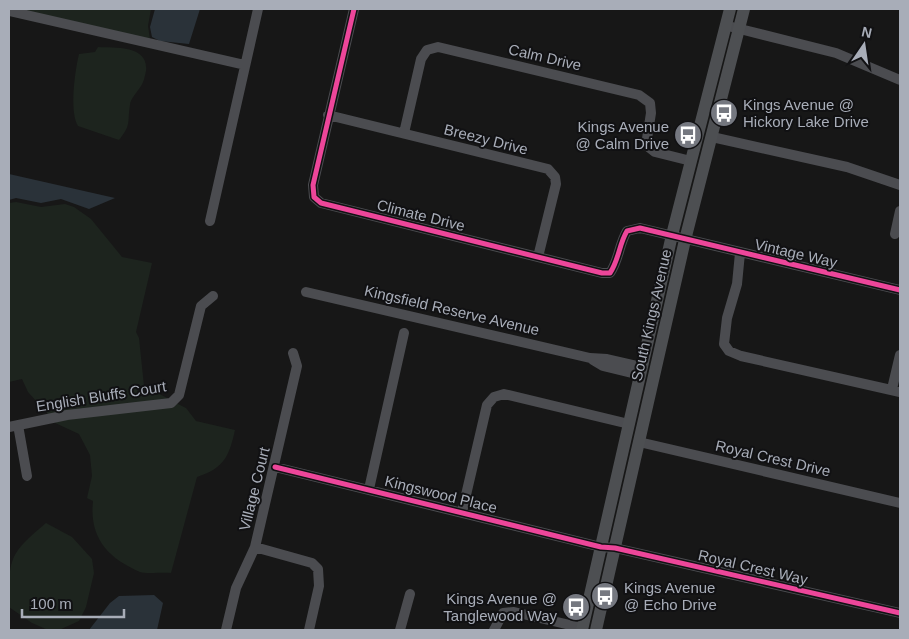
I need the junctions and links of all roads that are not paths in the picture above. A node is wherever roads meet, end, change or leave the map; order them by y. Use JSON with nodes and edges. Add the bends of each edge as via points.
{"nodes":[{"id":1,"x":258,"y":9,"type":"edge"},
{"id":2,"x":354,"y":9,"type":"edge"},
{"id":3,"x":730,"y":9,"type":"edge"},
{"id":4,"x":744,"y":9,"type":"edge"},
{"id":5,"x":9,"y":11,"type":"edge"},
{"id":6,"x":725,"y":26,"type":"junction"},
{"id":7,"x":739,"y":28,"type":"junction"},
{"id":8,"x":245,"y":65,"type":"junction"},
{"id":9,"x":900,"y":80,"type":"edge"},
{"id":10,"x":328,"y":115,"type":"junction"},
{"id":11,"x":404,"y":133,"type":"junction"},
{"id":12,"x":712,"y":137,"type":"junction"},
{"id":13,"x":691,"y":161,"type":"junction"},
{"id":14,"x":900,"y":185,"type":"edge"},
{"id":15,"x":900,"y":211,"type":"edge"},
{"id":16,"x":210,"y":220,"type":"dead end"},
{"id":17,"x":895,"y":234,"type":"dead end"},
{"id":18,"x":672,"y":235,"type":"junction"},
{"id":19,"x":685,"y":240,"type":"junction"},
{"id":20,"x":740,"y":253,"type":"junction"},
{"id":21,"x":538,"y":256,"type":"junction"},
{"id":22,"x":900,"y":290,"type":"edge"},
{"id":23,"x":306,"y":292,"type":"dead end"},
{"id":24,"x":213,"y":296,"type":"dead end"},
{"id":25,"x":404,"y":334,"type":"dead end"},
{"id":26,"x":293,"y":353,"type":"dead end"},
{"id":27,"x":900,"y":355,"type":"edge"},
{"id":28,"x":641,"y":371,"type":"junction"},
{"id":29,"x":896,"y":390,"type":"edge"},
{"id":30,"x":629,"y":424,"type":"junction"},
{"id":31,"x":13,"y":426,"type":"edge"},
{"id":32,"x":639,"y":442,"type":"junction"},
{"id":33,"x":276,"y":467,"type":"junction"},
{"id":34,"x":27,"y":476,"type":"dead end"},
{"id":35,"x":368,"y":489,"type":"junction"},
{"id":36,"x":900,"y":503,"type":"edge"},
{"id":37,"x":462,"y":512,"type":"junction"},
{"id":38,"x":255,"y":547,"type":"junction"},
{"id":39,"x":601,"y":547,"type":"junction"},
{"id":40,"x":615,"y":548,"type":"junction"},
{"id":41,"x":410,"y":594,"type":"dead end"},
{"id":42,"x":900,"y":613,"type":"edge"},
{"id":43,"x":582,"y":629,"type":"edge"},
{"id":44,"x":226,"y":630,"type":"edge"},
{"id":45,"x":309,"y":630,"type":"edge"},
{"id":46,"x":400,"y":630,"type":"edge"},
{"id":47,"x":494,"y":630,"type":"edge"},
{"id":48,"x":596,"y":630,"type":"edge"}],
"edges":[{"from":1,"to":8,"type":"street"},
{"from":2,"to":10,"type":"street","name":"Climate Drive"},
{"from":3,"to":6,"type":"main road","name":"South Kings Avenue"},
{"from":4,"to":7,"type":"main road","name":"South Kings Avenue"},
{"from":5,"to":8,"type":"street"},
{"from":6,"to":7,"type":"street"},
{"from":6,"to":13,"type":"main road","name":"South Kings Avenue"},
{"from":7,"to":9,"type":"street","via":[[836,53]]},
{"from":7,"to":12,"type":"main road","name":"South Kings Avenue"},
{"from":8,"to":16,"type":"street"},
{"from":10,"to":11,"type":"street","name":"Breezy Drive"},
{"from":10,"to":21,"type":"street","name":"Climate Drive","via":[[312,191],[317,201]]},
{"from":11,"to":13,"type":"street","name":"Calm Drive","via":[[421,59],[427,50],[438,47],[639,95],[650,104],[646,145],[655,152]]},
{"from":11,"to":21,"type":"street","name":"Breezy Drive","via":[[548,169],[556,184]]},
{"from":12,"to":14,"type":"street","via":[[847,167]]},
{"from":12,"to":19,"type":"main road","name":"South Kings Avenue"},
{"from":13,"to":18,"type":"main road","name":"South Kings Avenue"},
{"from":15,"to":17,"type":"street"},
{"from":18,"to":19,"type":"street","name":"Climate Drive"},
{"from":18,"to":21,"type":"street","name":"Climate Drive","via":[[640,228],[627,231],[610,273]]},
{"from":18,"to":28,"type":"main road","name":"South Kings Avenue"},
{"from":19,"to":20,"type":"street","name":"Vintage Way"},
{"from":19,"to":32,"type":"main road","name":"South Kings Avenue"},
{"from":20,"to":22,"type":"street","name":"Vintage Way"},
{"from":20,"to":29,"type":"street","name":"Vintage Way","via":[[737,284],[724,335],[724,344],[729,351]]},
{"from":23,"to":28,"type":"street","name":"Kingsfield Reserve Avenue","via":[[590,358],[607,359]]},
{"from":24,"to":31,"type":"street","name":"English Bluffs Court","via":[[201,306],[179,395],[171,403],[67,415]]},
{"from":25,"to":35,"type":"street"},
{"from":26,"to":33,"type":"street","name":"Village Court","via":[[298,366]]},
{"from":27,"to":29,"type":"street","name":"Vintage Way"},
{"from":28,"to":30,"type":"main road","name":"South Kings Avenue"},
{"from":30,"to":37,"type":"street","via":[[498,394],[487,405]]},
{"from":30,"to":39,"type":"main road","name":"South Kings Avenue"},
{"from":31,"to":34,"type":"street"},
{"from":32,"to":36,"type":"street","name":"Royal Crest Drive"},
{"from":32,"to":40,"type":"main road","name":"South Kings Avenue"},
{"from":33,"to":35,"type":"street","name":"Kingswood Place"},
{"from":33,"to":38,"type":"street","name":"Village Court"},
{"from":35,"to":37,"type":"street","name":"Kingswood Place"},
{"from":37,"to":39,"type":"street","name":"Kingswood Place"},
{"from":38,"to":44,"type":"street","name":"Village Court","via":[[236,588]]},
{"from":38,"to":45,"type":"street","via":[[312,563],[318,569]]},
{"from":39,"to":40,"type":"street","name":"Royal Crest Way"},
{"from":39,"to":43,"type":"main road","name":"South Kings Avenue"},
{"from":40,"to":42,"type":"street","name":"Royal Crest Way"},
{"from":40,"to":48,"type":"main road","name":"South Kings Avenue"},
{"from":41,"to":46,"type":"street"},
{"from":43,"to":47,"type":"street","via":[[514,612],[503,613]]}]}
